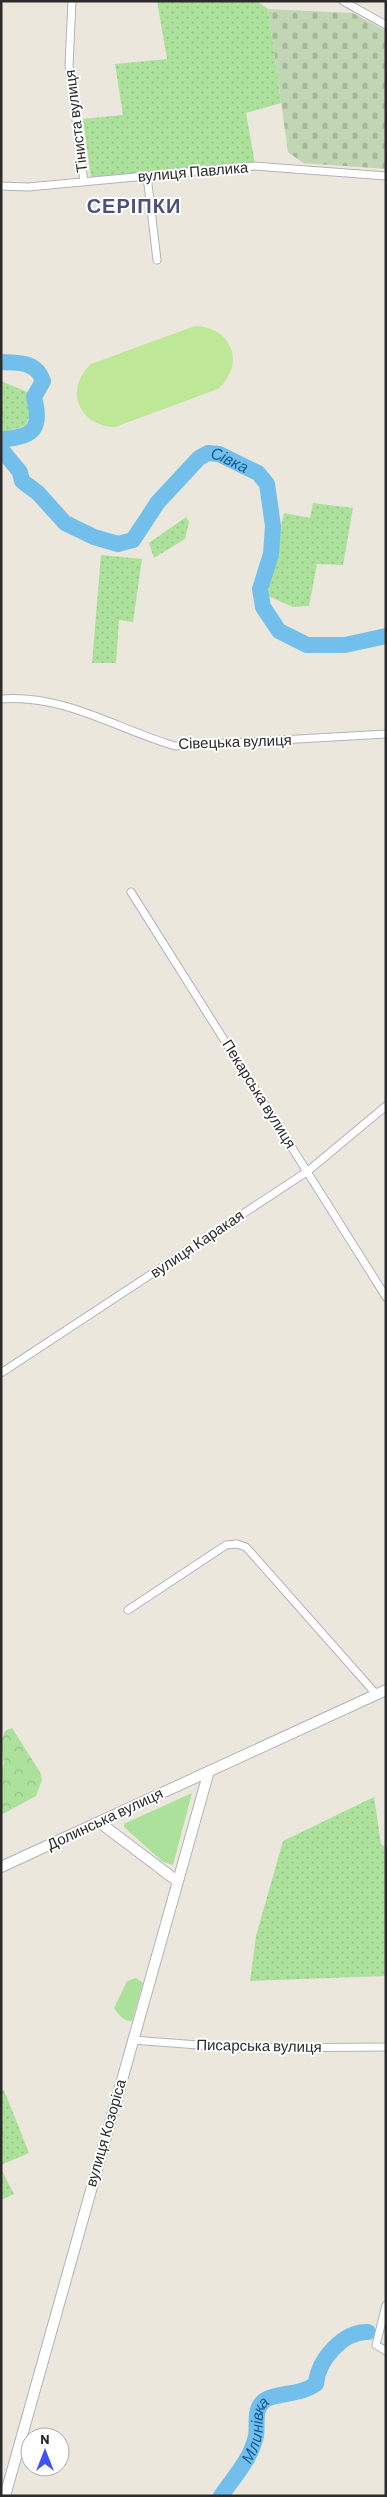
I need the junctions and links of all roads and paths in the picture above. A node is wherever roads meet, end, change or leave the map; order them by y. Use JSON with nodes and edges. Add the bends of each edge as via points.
{"nodes":[{"id":1,"x":72,"y":1,"type":"edge"},
{"id":2,"x":343,"y":1,"type":"edge"},
{"id":3,"x":386,"y":25,"type":"edge"},
{"id":4,"x":146,"y":176,"type":"junction"},
{"id":5,"x":386,"y":176,"type":"edge"},
{"id":6,"x":84,"y":182,"type":"junction"},
{"id":7,"x":1,"y":186,"type":"edge"},
{"id":8,"x":156,"y":260,"type":"dead end"},
{"id":9,"x":1,"y":698,"type":"edge"},
{"id":10,"x":386,"y":734,"type":"edge"},
{"id":11,"x":131,"y":892,"type":"dead end"},
{"id":12,"x":386,"y":1106,"type":"edge"},
{"id":13,"x":308,"y":1171,"type":"junction"},
{"id":14,"x":386,"y":1297,"type":"edge"},
{"id":15,"x":1,"y":1373,"type":"edge"},
{"id":16,"x":128,"y":1610,"type":"dead end"},
{"id":17,"x":386,"y":1690,"type":"edge"},
{"id":18,"x":376,"y":1694,"type":"junction"},
{"id":19,"x":209,"y":1772,"type":"junction"},
{"id":20,"x":99,"y":1822,"type":"junction"},
{"id":21,"x":1,"y":1867,"type":"edge"},
{"id":22,"x":177,"y":1881,"type":"junction"},
{"id":23,"x":132,"y":2040,"type":"junction"},
{"id":24,"x":386,"y":2047,"type":"edge"},
{"id":25,"x":386,"y":2305,"type":"edge"},
{"id":26,"x":386,"y":2351,"type":"edge"},
{"id":27,"x":5,"y":2496,"type":"edge"}],
"edges":[{"from":1,"to":6,"type":"street","name":"Тіниста вулиця","via":[[69,65]]},
{"from":2,"to":3,"type":"street"},
{"from":4,"to":5,"type":"street","name":"вулиця Павлика","via":[[254,166]]},
{"from":4,"to":6,"type":"street","name":"вулиця Павлика"},
{"from":4,"to":8,"type":"street"},
{"from":6,"to":7,"type":"street","name":"вулиця Павлика"},
{"from":9,"to":10,"type":"street","name":"Сівецька вулиця","via":[[19,697],[62,704],[175,746]]},
{"from":11,"to":13,"type":"street","name":"Пекарська вулиця"},
{"from":12,"to":13,"type":"street","name":"вулиця Каракая"},
{"from":13,"to":14,"type":"street","name":"Пекарська вулиця"},
{"from":13,"to":15,"type":"street","name":"вулиця Каракая"},
{"from":16,"to":18,"type":"street","via":[[226,1545],[246,1547]]},
{"from":17,"to":18,"type":"main road","name":"Долинська вулиця"},
{"from":18,"to":19,"type":"main road","name":"Долинська вулиця"},
{"from":19,"to":20,"type":"main road","name":"Долинська вулиця"},
{"from":19,"to":22,"type":"main road","name":"вулиця Козоріса"},
{"from":20,"to":21,"type":"main road","name":"Долинська вулиця"},
{"from":20,"to":22,"type":"main road"},
{"from":22,"to":23,"type":"main road","name":"вулиця Козоріса"},
{"from":23,"to":24,"type":"street","name":"Писарська вулиця","via":[[238,2048]]},
{"from":23,"to":27,"type":"main road","name":"вулиця Козоріса"},
{"from":25,"to":26,"type":"street","via":[[376,2344]]}]}
